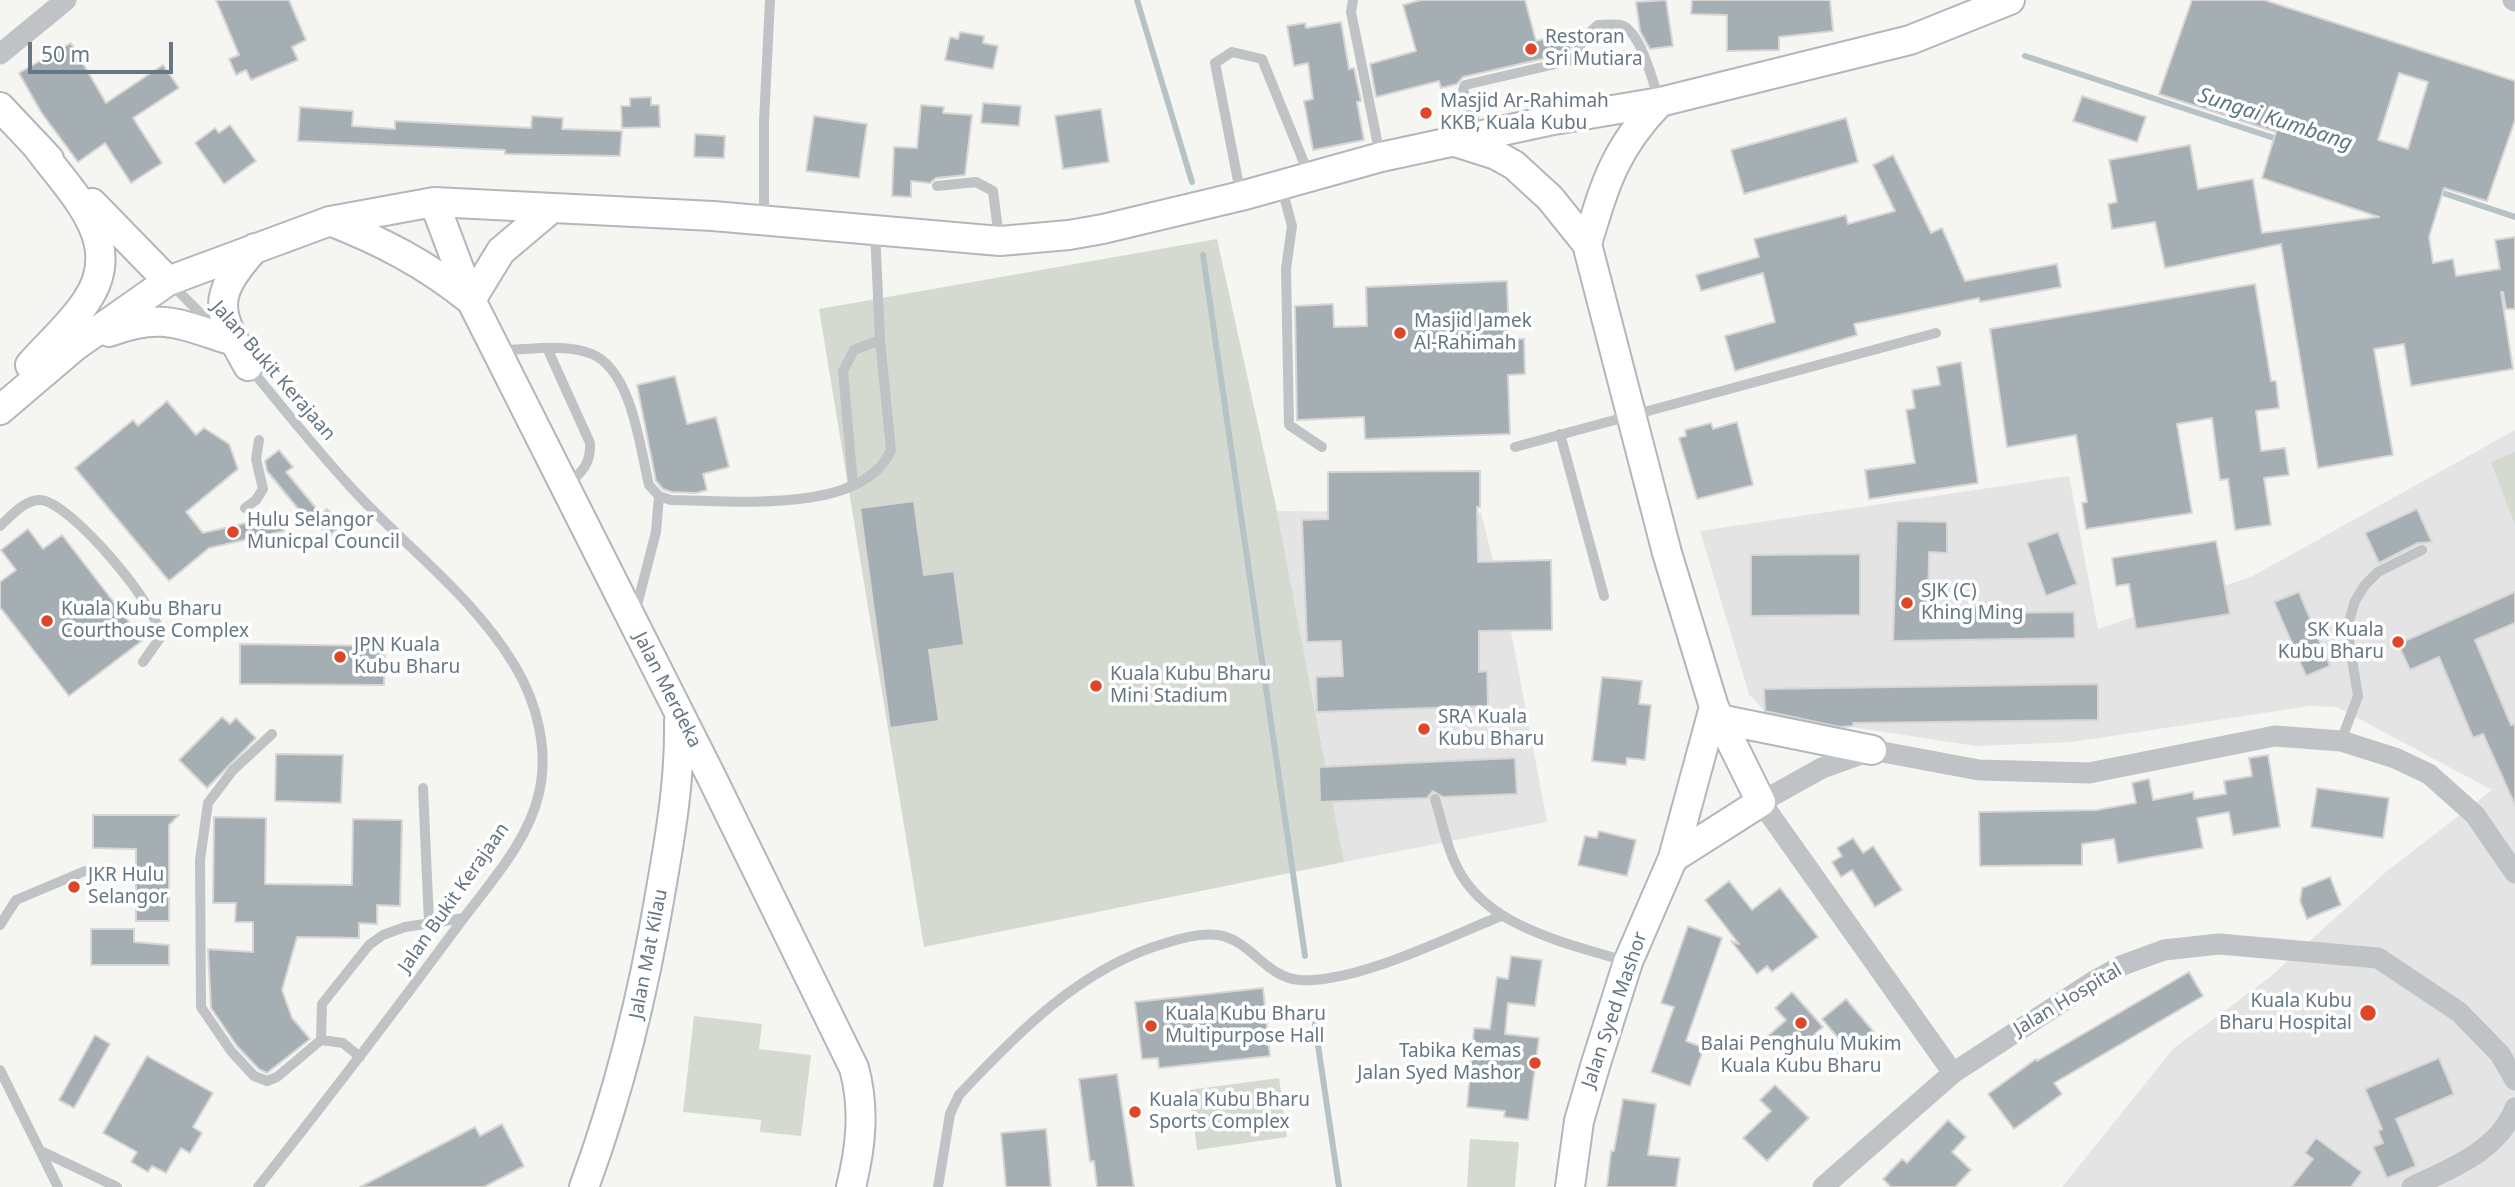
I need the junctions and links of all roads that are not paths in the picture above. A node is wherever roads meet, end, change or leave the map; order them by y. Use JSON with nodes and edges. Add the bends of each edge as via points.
{"nodes":[{"id":1,"x":66,"y":0,"type":"edge"},
{"id":2,"x":770,"y":0,"type":"edge"},
{"id":3,"x":1353,"y":0,"type":"edge"},
{"id":4,"x":2010,"y":0,"type":"edge"},
{"id":5,"x":0,"y":54,"type":"edge"},
{"id":6,"x":1660,"y":102,"type":"junction"},
{"id":7,"x":0,"y":107,"type":"edge"},
{"id":8,"x":1480,"y":136,"type":"junction"},
{"id":9,"x":1451,"y":142,"type":"junction"},
{"id":10,"x":36,"y":145,"type":"junction"},
{"id":11,"x":1381,"y":157,"type":"junction"},
{"id":12,"x":1309,"y":177,"type":"junction"},
{"id":13,"x":1281,"y":185,"type":"junction"},
{"id":14,"x":937,"y":186,"type":"dead end"},
{"id":15,"x":1241,"y":196,"type":"junction"},
{"id":16,"x":434,"y":202,"type":"junction"},
{"id":17,"x":552,"y":208,"type":"junction"},
{"id":18,"x":330,"y":221,"type":"junction"},
{"id":19,"x":764,"y":221,"type":"junction"},
{"id":20,"x":875,"y":228,"type":"junction"},
{"id":21,"x":1000,"y":241,"type":"junction"},
{"id":22,"x":1587,"y":244,"type":"junction"},
{"id":23,"x":257,"y":246,"type":"junction"},
{"id":24,"x":168,"y":281,"type":"junction"},
{"id":25,"x":471,"y":300,"type":"junction"},
{"id":26,"x":1936,"y":333,"type":"dead end"},
{"id":27,"x":227,"y":339,"type":"junction"},
{"id":28,"x":880,"y":340,"type":"junction"},
{"id":29,"x":74,"y":347,"type":"junction"},
{"id":30,"x":495,"y":350,"type":"junction"},
{"id":31,"x":548,"y":350,"type":"junction"},
{"id":32,"x":248,"y":366,"type":"junction"},
{"id":33,"x":0,"y":399,"type":"edge"},
{"id":34,"x":0,"y":410,"type":"edge"},
{"id":35,"x":1633,"y":414,"type":"junction"},
{"id":36,"x":1560,"y":434,"type":"junction"},
{"id":37,"x":259,"y":440,"type":"dead end"},
{"id":38,"x":1322,"y":447,"type":"dead end"},
{"id":39,"x":1515,"y":447,"type":"dead end"},
{"id":40,"x":853,"y":485,"type":"junction"},
{"id":41,"x":564,"y":488,"type":"junction"},
{"id":42,"x":659,"y":496,"type":"junction"},
{"id":43,"x":245,"y":508,"type":"dead end"},
{"id":44,"x":0,"y":526,"type":"edge"},
{"id":45,"x":2422,"y":550,"type":"dead end"},
{"id":46,"x":1604,"y":596,"type":"dead end"},
{"id":47,"x":632,"y":622,"type":"junction"},
{"id":48,"x":143,"y":662,"type":"dead end"},
{"id":49,"x":1716,"y":713,"type":"junction"},
{"id":50,"x":679,"y":714,"type":"junction"},
{"id":51,"x":272,"y":734,"type":"dead end"},
{"id":52,"x":2341,"y":741,"type":"junction"},
{"id":53,"x":1872,"y":750,"type":"junction"},
{"id":54,"x":711,"y":776,"type":"junction"},
{"id":55,"x":423,"y":788,"type":"dead end"},
{"id":56,"x":678,"y":793,"type":"junction"},
{"id":57,"x":1435,"y":799,"type":"dead end"},
{"id":58,"x":1761,"y":802,"type":"junction"},
{"id":59,"x":1673,"y":858,"type":"junction"},
{"id":60,"x":85,"y":871,"type":"dead end"},
{"id":61,"x":2515,"y":873,"type":"edge"},
{"id":62,"x":1501,"y":916,"type":"junction"},
{"id":63,"x":464,"y":918,"type":"junction"},
{"id":64,"x":429,"y":922,"type":"junction"},
{"id":65,"x":0,"y":925,"type":"edge"},
{"id":66,"x":1628,"y":962,"type":"junction"},
{"id":67,"x":321,"y":1040,"type":"junction"},
{"id":68,"x":360,"y":1057,"type":"junction"},
{"id":69,"x":2512,"y":1069,"type":"edge"},
{"id":70,"x":0,"y":1070,"type":"edge"},
{"id":71,"x":1953,"y":1073,"type":"junction"},
{"id":72,"x":2515,"y":1108,"type":"edge"},
{"id":73,"x":43,"y":1152,"type":"junction"},
{"id":74,"x":58,"y":1187,"type":"edge"},
{"id":75,"x":117,"y":1187,"type":"edge"},
{"id":76,"x":258,"y":1187,"type":"edge"},
{"id":77,"x":584,"y":1187,"type":"edge"},
{"id":78,"x":852,"y":1187,"type":"edge"},
{"id":79,"x":938,"y":1187,"type":"edge"},
{"id":80,"x":1570,"y":1187,"type":"edge"},
{"id":81,"x":1823,"y":1187,"type":"edge"},
{"id":82,"x":2412,"y":1187,"type":"edge"}],
"edges":[{"from":1,"to":5,"type":"street"},
{"from":2,"to":19,"type":"lane"},
{"from":3,"to":11,"type":"lane","via":[[1351,12]]},
{"from":4,"to":6,"type":"street","via":[[1910,40]]},
{"from":6,"to":8,"type":"street"},
{"from":6,"to":8,"type":"lane","via":[[1632,32],[1620,25],[1598,25],[1585,37],[1573,60],[1465,85]]},
{"from":6,"to":22,"type":"street","via":[[1634,128],[1618,154]]},
{"from":7,"to":10,"type":"street"},
{"from":8,"to":9,"type":"street"},
{"from":9,"to":11,"type":"street"},
{"from":9,"to":22,"type":"street","via":[[1514,165],[1550,198]]},
{"from":10,"to":24,"type":"street"},
{"from":10,"to":33,"type":"street","via":[[100,237],[99,276],[87,301]]},
{"from":11,"to":12,"type":"street"},
{"from":12,"to":13,"type":"street"},
{"from":12,"to":15,"type":"lane","via":[[1262,59],[1232,52],[1215,63]]},
{"from":13,"to":15,"type":"street"},
{"from":13,"to":38,"type":"lane","via":[[1292,226],[1286,269],[1289,425]]},
{"from":14,"to":21,"type":"lane","via":[[976,182],[993,191]]},
{"from":15,"to":21,"type":"street","via":[[1103,229]]},
{"from":16,"to":17,"type":"street"},
{"from":16,"to":18,"type":"street"},
{"from":16,"to":25,"type":"street","name":"Jalan Merdeka"},
{"from":17,"to":19,"type":"street"},
{"from":17,"to":25,"type":"street","via":[[501,251]]},
{"from":18,"to":23,"type":"street"},
{"from":18,"to":25,"type":"street","via":[[386,243]]},
{"from":19,"to":20,"type":"street"},
{"from":20,"to":21,"type":"street"},
{"from":20,"to":28,"type":"lane"},
{"from":22,"to":35,"type":"street"},
{"from":23,"to":24,"type":"street"},
{"from":23,"to":32,"type":"street","via":[[236,269],[222,310]]},
{"from":24,"to":27,"type":"lane","name":"Jalan Bukit Kerajaan"},
{"from":24,"to":29,"type":"street"},
{"from":25,"to":30,"type":"street","name":"Jalan Merdeka"},
{"from":26,"to":35,"type":"lane"},
{"from":27,"to":29,"type":"street","via":[[164,320],[148,320]]},
{"from":27,"to":32,"type":"lane","name":"Jalan Bukit Kerajaan"},
{"from":28,"to":40,"type":"lane","via":[[891,450],[884,466]]},
{"from":28,"to":40,"type":"lane","via":[[854,351],[843,371]]},
{"from":29,"to":34,"type":"street"},
{"from":30,"to":31,"type":"lane"},
{"from":30,"to":41,"type":"street","name":"Jalan Merdeka"},
{"from":31,"to":41,"type":"lane","via":[[590,443],[586,468]]},
{"from":31,"to":42,"type":"lane","via":[[593,354],[610,367],[627,397],[649,485]]},
{"from":32,"to":63,"type":"lane","name":"Jalan Bukit Kerajaan","via":[[358,495],[454,586],[514,665],[528,691],[540,722],[540,790],[532,817],[511,853]]},
{"from":35,"to":36,"type":"lane"},
{"from":35,"to":49,"type":"street","via":[[1667,553]]},
{"from":36,"to":39,"type":"lane"},
{"from":36,"to":46,"type":"lane"},
{"from":37,"to":43,"type":"lane","via":[[256,458],[263,489]]},
{"from":40,"to":42,"type":"lane","via":[[798,499],[671,500]]},
{"from":41,"to":47,"type":"street","name":"Jalan Merdeka"},
{"from":42,"to":47,"type":"lane","via":[[649,567]]},
{"from":44,"to":48,"type":"lane","via":[[26,503],[40,500],[67,514],[90,535],[157,619],[160,638]]},
{"from":45,"to":52,"type":"lane","via":[[2378,572],[2355,601],[2347,628],[2358,696]]},
{"from":47,"to":50,"type":"street","name":"Jalan Merdeka"},
{"from":49,"to":53,"type":"street"},
{"from":49,"to":58,"type":"street"},
{"from":49,"to":59,"type":"street","name":"Jalan Syed Mashor"},
{"from":50,"to":54,"type":"street","name":"Jalan Merdeka"},
{"from":50,"to":56,"type":"street","name":"Jalan Mat Kilau"},
{"from":51,"to":67,"type":"lane","via":[[233,770],[208,803],[200,860],[201,1007],[231,1051],[254,1076],[267,1081]]},
{"from":52,"to":53,"type":"street","via":[[2275,736],[2089,773],[1979,769]]},
{"from":52,"to":61,"type":"street","via":[[2430,774],[2475,815]]},
{"from":53,"to":58,"type":"street","via":[[1822,768]]},
{"from":54,"to":56,"type":"street"},
{"from":54,"to":78,"type":"street","name":"Jalan Merdeka","via":[[854,1068],[861,1122]]},
{"from":55,"to":64,"type":"lane"},
{"from":56,"to":77,"type":"street","name":"Jalan Mat Kilau","via":[[639,1011]]},
{"from":57,"to":62,"type":"lane","via":[[1462,878]]},
{"from":58,"to":59,"type":"street"},
{"from":58,"to":71,"type":"street"},
{"from":59,"to":66,"type":"street","name":"Jalan Syed Mashor"},
{"from":60,"to":65,"type":"lane","via":[[16,900]]},
{"from":62,"to":66,"type":"lane"},
{"from":62,"to":79,"type":"lane","via":[[1406,954],[1325,979],[1288,979],[1270,970],[1240,943],[1215,934],[1181,938],[1105,966],[1066,993],[960,1095],[950,1114]]},
{"from":63,"to":64,"type":"lane"},
{"from":63,"to":68,"type":"lane","name":"Jalan Bukit Kerajaan"},
{"from":64,"to":67,"type":"lane","via":[[383,934],[369,945],[322,1004]]},
{"from":66,"to":80,"type":"street","name":"Jalan Syed Mashor","via":[[1579,1121]]},
{"from":67,"to":68,"type":"lane","via":[[342,1043]]},
{"from":68,"to":76,"type":"lane","name":"Jalan Bukit Kerajaan"},
{"from":69,"to":71,"type":"street","name":"Jalan Hospital","via":[[2459,1012],[2378,958],[2219,944],[2164,950],[2123,965]]},
{"from":70,"to":73,"type":"lane"},
{"from":71,"to":81,"type":"street","name":"Jalan Hospital"},
{"from":72,"to":82,"type":"street","via":[[2486,1149]]},
{"from":73,"to":74,"type":"lane"},
{"from":73,"to":75,"type":"lane"}]}
